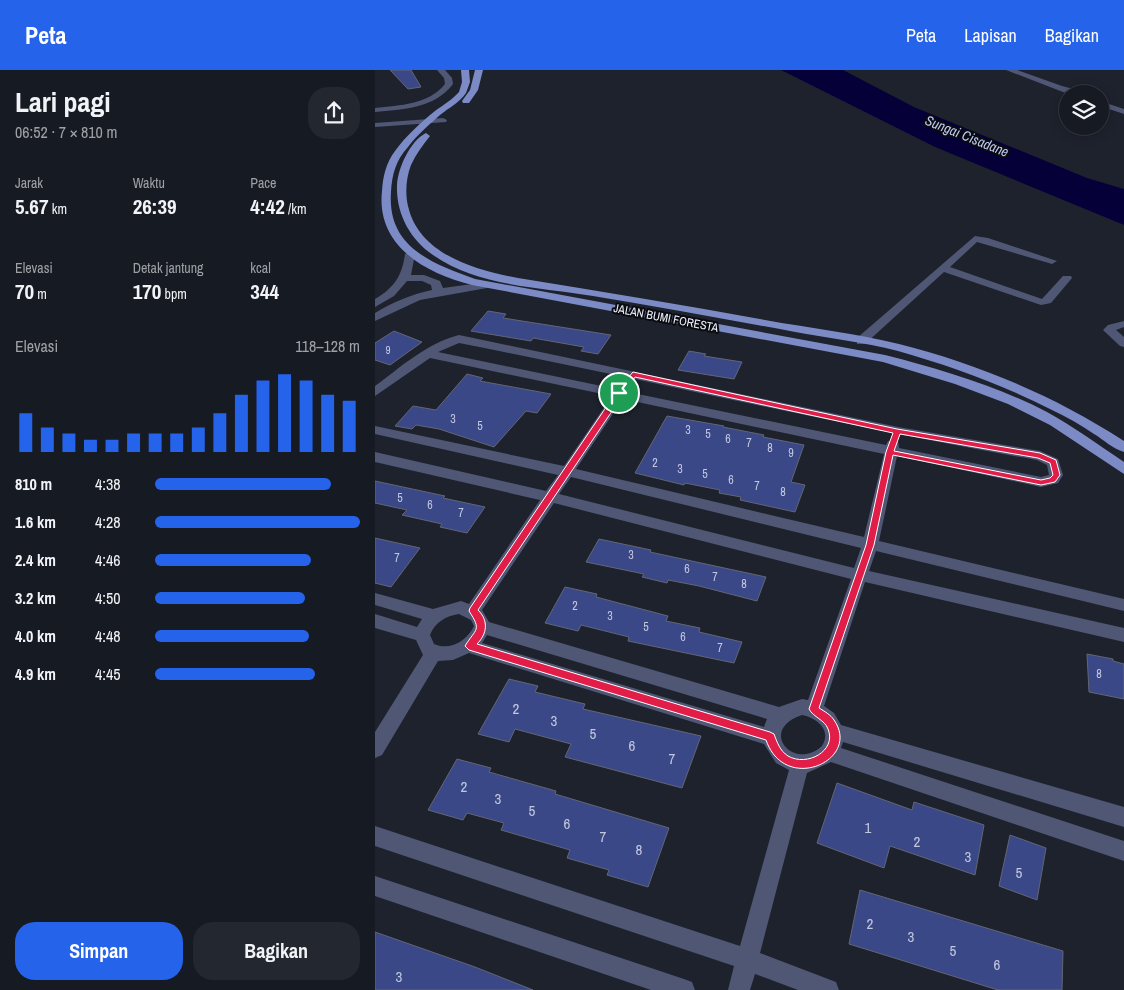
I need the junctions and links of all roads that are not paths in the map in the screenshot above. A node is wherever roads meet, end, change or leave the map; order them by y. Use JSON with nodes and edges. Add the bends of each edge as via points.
{"nodes":[{"id":1,"x":441,"y":70,"type":"edge"},
{"id":2,"x":465,"y":70,"type":"edge"},
{"id":3,"x":479,"y":70,"type":"edge"},
{"id":4,"x":1010,"y":70,"type":"edge"},
{"id":5,"x":1059,"y":88,"type":"edge"},
{"id":6,"x":1109,"y":98,"type":"edge"},
{"id":7,"x":1109,"y":102,"type":"edge"},
{"id":8,"x":1109,"y":106,"type":"edge"},
{"id":9,"x":375,"y":110,"type":"edge"},
{"id":10,"x":1124,"y":112,"type":"edge"},
{"id":11,"x":431,"y":119,"type":"junction"},
{"id":12,"x":443,"y":120,"type":"junction"},
{"id":13,"x":375,"y":124,"type":"edge"},
{"id":14,"x":403,"y":174,"type":"junction"},
{"id":15,"x":388,"y":175,"type":"junction"},
{"id":16,"x":410,"y":254,"type":"junction"},
{"id":17,"x":1052,"y":260,"type":"dead end"},
{"id":18,"x":942,"y":268,"type":"junction"},
{"id":19,"x":405,"y":278,"type":"junction"},
{"id":20,"x":1067,"y":278,"type":"dead end"},
{"id":21,"x":487,"y":285,"type":"junction"},
{"id":22,"x":438,"y":291,"type":"junction"},
{"id":23,"x":600,"y":293,"type":"junction"},
{"id":24,"x":375,"y":304,"type":"edge"},
{"id":25,"x":591,"y":304,"type":"junction"},
{"id":26,"x":375,"y":318,"type":"edge"},
{"id":27,"x":1124,"y":324,"type":"edge"},
{"id":28,"x":861,"y":341,"type":"junction"},
{"id":29,"x":1124,"y":343,"type":"edge"},
{"id":30,"x":429,"y":354,"type":"junction"},
{"id":31,"x":633,"y":374,"type":"junction"},
{"id":32,"x":375,"y":392,"type":"edge"},
{"id":33,"x":619,"y":393,"type":"junction"},
{"id":34,"x":375,"y":430,"type":"edge"},
{"id":35,"x":897,"y":431,"type":"junction"},
{"id":36,"x":1124,"y":447,"type":"edge"},
{"id":37,"x":890,"y":452,"type":"junction"},
{"id":38,"x":375,"y":457,"type":"edge"},
{"id":39,"x":1124,"y":469,"type":"edge"},
{"id":40,"x":568,"y":472,"type":"junction"},
{"id":41,"x":550,"y":497,"type":"junction"},
{"id":42,"x":870,"y":545,"type":"junction"},
{"id":43,"x":860,"y":575,"type":"junction"},
{"id":44,"x":375,"y":599,"type":"edge"},
{"id":45,"x":1124,"y":605,"type":"edge"},
{"id":46,"x":473,"y":611,"type":"junction"},
{"id":47,"x":434,"y":616,"type":"junction"},
{"id":48,"x":375,"y":621,"type":"edge"},
{"id":49,"x":482,"y":627,"type":"junction"},
{"id":50,"x":422,"y":635,"type":"junction"},
{"id":51,"x":1124,"y":635,"type":"edge"},
{"id":52,"x":469,"y":646,"type":"junction"},
{"id":53,"x":434,"y":652,"type":"junction"},
{"id":54,"x":814,"y":709,"type":"junction"},
{"id":55,"x":779,"y":715,"type":"junction"},
{"id":56,"x":834,"y":731,"type":"junction"},
{"id":57,"x":770,"y":737,"type":"junction"},
{"id":58,"x":375,"y":749,"type":"edge"},
{"id":59,"x":829,"y":753,"type":"junction"},
{"id":60,"x":800,"y":765,"type":"junction"},
{"id":61,"x":1124,"y":817,"type":"edge"},
{"id":62,"x":375,"y":836,"type":"edge"},
{"id":63,"x":1124,"y":851,"type":"edge"},
{"id":64,"x":375,"y":886,"type":"edge"},
{"id":65,"x":748,"y":960,"type":"junction"},
{"id":66,"x":684,"y":990,"type":"edge"},
{"id":67,"x":739,"y":990,"type":"edge"},
{"id":68,"x":828,"y":990,"type":"edge"}],
"edges":[{"from":1,"to":9,"type":"street","via":[[449,84],[436,98]]},
{"from":2,"to":11,"type":"main road","name":"JALAN BUMI FORESTA","via":[[466,82],[461,94]]},
{"from":3,"to":12,"type":"main road","name":"JALAN BUMI FORESTA","via":[[471,94]]},
{"from":4,"to":5,"type":"street"},
{"from":6,"to":7,"type":"street","via":[[1115,99]]},
{"from":8,"to":10,"type":"street"},
{"from":11,"to":12,"type":"street"},
{"from":11,"to":13,"type":"street"},
{"from":11,"to":15,"type":"main road","name":"JALAN BUMI FORESTA","via":[[405,144],[393,160]]},
{"from":12,"to":14,"type":"main road","name":"JALAN BUMI FORESTA","via":[[418,144],[407,160]]},
{"from":14,"to":15,"type":"main road"},
{"from":14,"to":23,"type":"main road","name":"JALAN BUMI FORESTA","via":[[401,206],[407,221],[420,240],[439,254],[490,275]]},
{"from":15,"to":16,"type":"main road","name":"JALAN BUMI FORESTA","via":[[387,222]]},
{"from":16,"to":19,"type":"street"},
{"from":16,"to":21,"type":"main road","name":"JALAN BUMI FORESTA","via":[[438,269]]},
{"from":17,"to":18,"type":"street","via":[[977,239]]},
{"from":18,"to":20,"type":"street","via":[[1041,302],[1047,301]]},
{"from":18,"to":28,"type":"street"},
{"from":19,"to":22,"type":"street","via":[[431,280],[436,283]]},
{"from":19,"to":24,"type":"street"},
{"from":21,"to":22,"type":"street"},
{"from":21,"to":25,"type":"main road","name":"JALAN BUMI FORESTA"},
{"from":22,"to":26,"type":"street","via":[[399,302]]},
{"from":23,"to":25,"type":"main road"},
{"from":23,"to":28,"type":"main road","name":"JALAN BUMI FORESTA"},
{"from":25,"to":39,"type":"main road","name":"JALAN BUMI FORESTA","via":[[885,359],[930,372],[1031,409]]},
{"from":27,"to":29,"type":"street","via":[[1109,330]]},
{"from":28,"to":36,"type":"main road","name":"JALAN BUMI FORESTA","via":[[940,359],[991,377],[1045,400]]},
{"from":30,"to":31,"type":"street","via":[[446,342],[459,339]]},
{"from":30,"to":32,"type":"street"},
{"from":30,"to":33,"type":"street"},
{"from":31,"to":33,"type":"street"},
{"from":31,"to":35,"type":"street"},
{"from":33,"to":37,"type":"street"},
{"from":33,"to":40,"type":"street"},
{"from":34,"to":40,"type":"street"},
{"from":35,"to":37,"type":"street"},
{"from":35,"to":37,"type":"street","via":[[1040,456],[1053,462],[1057,475],[1053,480],[1041,482]]},
{"from":37,"to":42,"type":"street"},
{"from":38,"to":41,"type":"street"},
{"from":40,"to":41,"type":"street"},
{"from":40,"to":42,"type":"street"},
{"from":41,"to":43,"type":"street"},
{"from":41,"to":46,"type":"street"},
{"from":42,"to":43,"type":"street"},
{"from":42,"to":45,"type":"street"},
{"from":43,"to":51,"type":"street"},
{"from":43,"to":54,"type":"street"},
{"from":44,"to":47,"type":"street"},
{"from":46,"to":47,"type":"street","via":[[447,609]]},
{"from":46,"to":49,"type":"street","via":[[480,618]]},
{"from":47,"to":50,"type":"street"},
{"from":48,"to":50,"type":"street"},
{"from":49,"to":52,"type":"street"},
{"from":49,"to":55,"type":"street"},
{"from":50,"to":53,"type":"street","via":[[423,642]]},
{"from":52,"to":53,"type":"street","via":[[457,652]]},
{"from":52,"to":57,"type":"street"},
{"from":53,"to":58,"type":"street"},
{"from":54,"to":55,"type":"street","via":[[789,709]]},
{"from":54,"to":56,"type":"street","via":[[823,714]]},
{"from":55,"to":57,"type":"street","via":[[772,725]]},
{"from":56,"to":59,"type":"street"},
{"from":56,"to":61,"type":"street"},
{"from":57,"to":60,"type":"street","via":[[775,750],[785,760]]},
{"from":59,"to":60,"type":"street","via":[[817,762]]},
{"from":59,"to":63,"type":"street"},
{"from":60,"to":65,"type":"street"},
{"from":62,"to":65,"type":"street"},
{"from":64,"to":66,"type":"street"},
{"from":65,"to":67,"type":"street"},
{"from":65,"to":68,"type":"street"}]}
